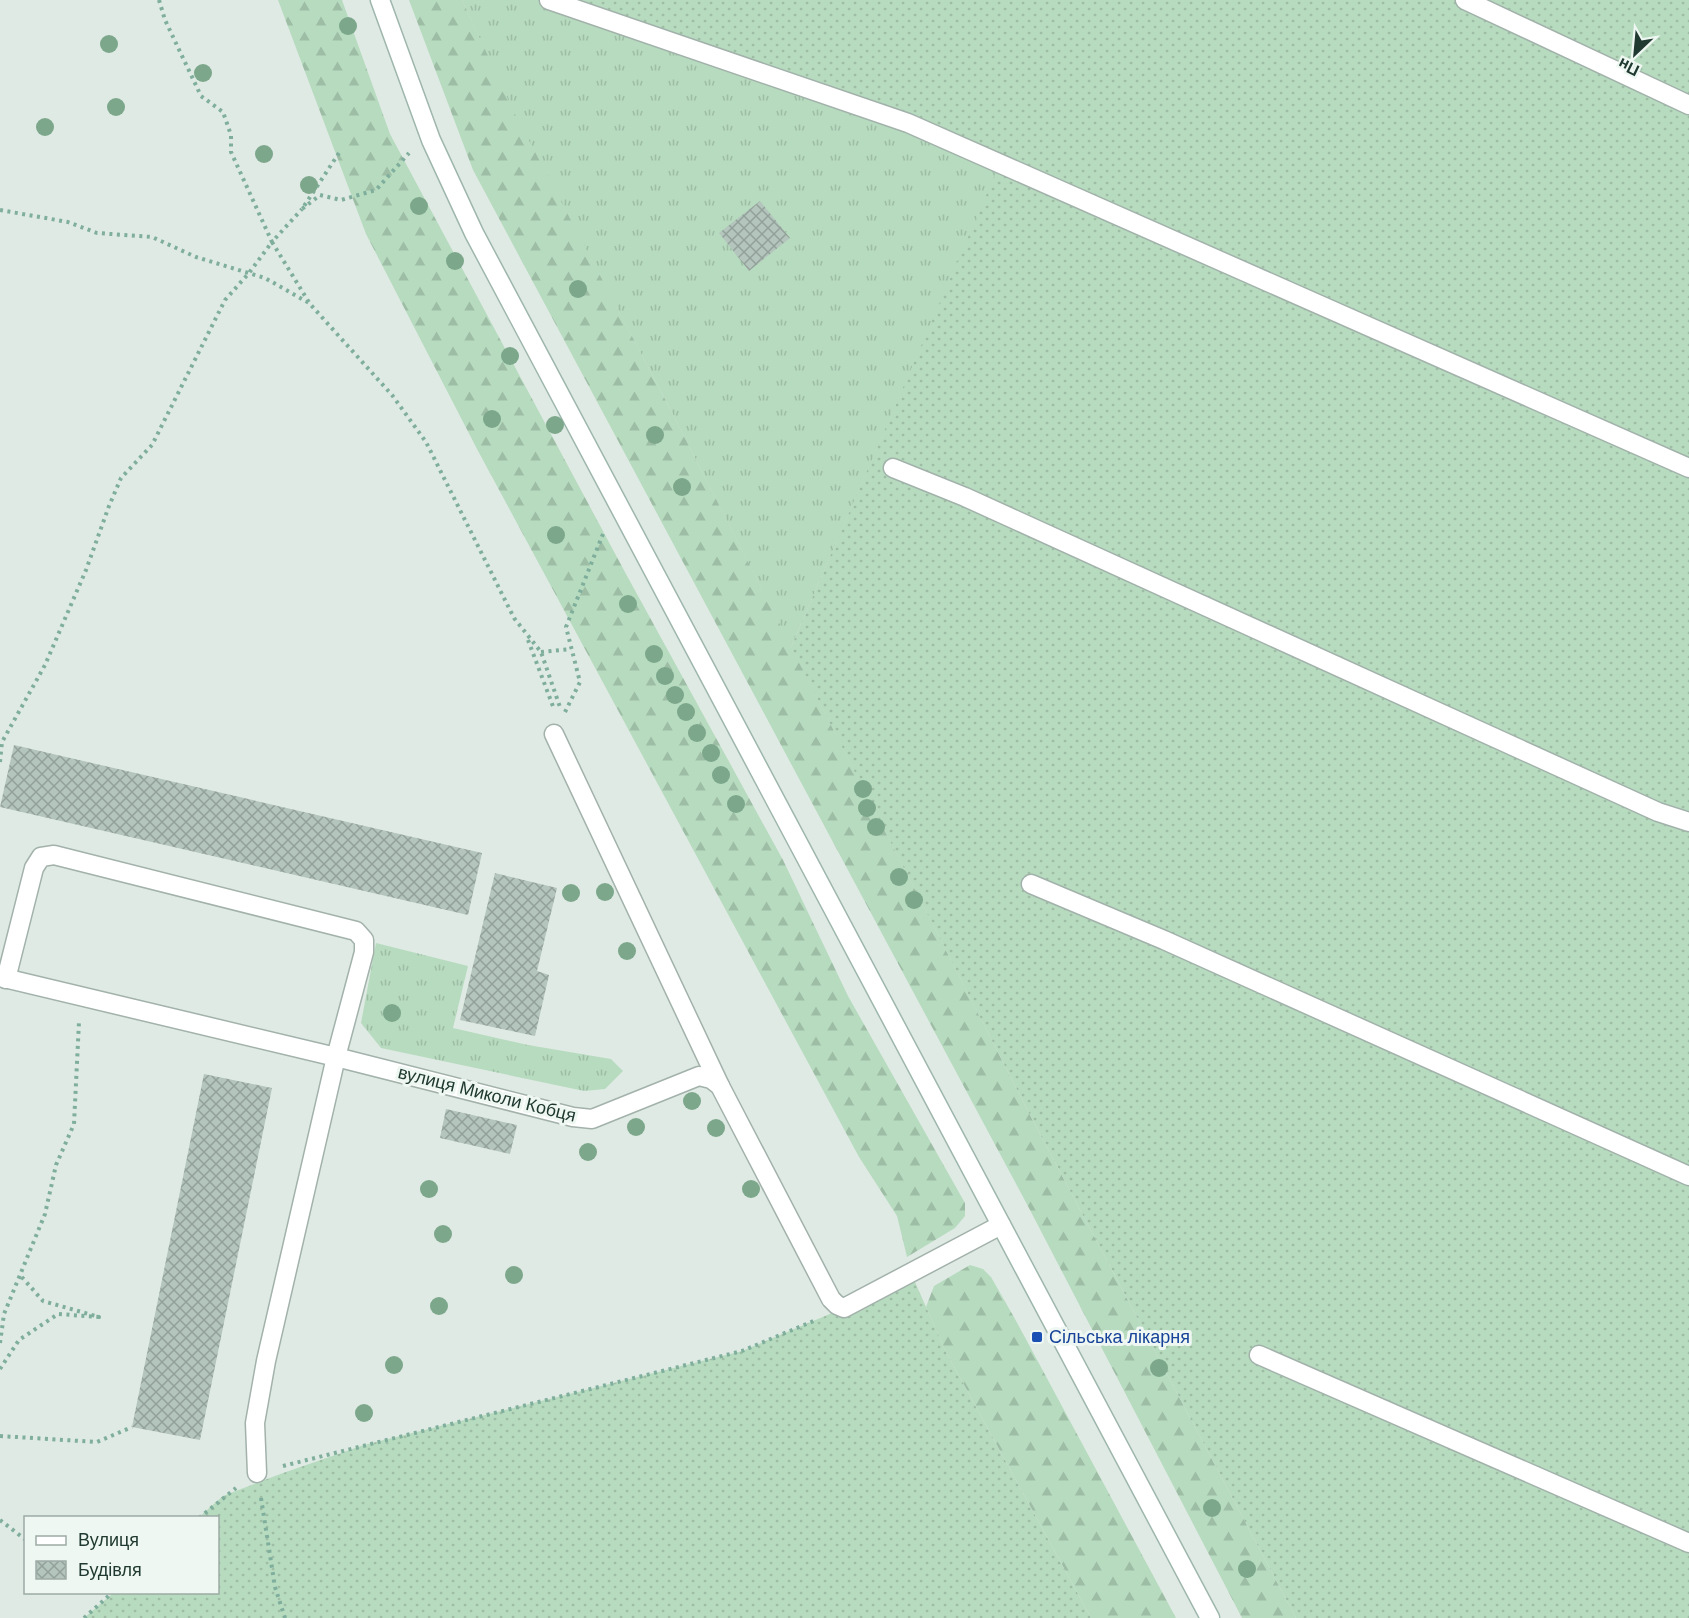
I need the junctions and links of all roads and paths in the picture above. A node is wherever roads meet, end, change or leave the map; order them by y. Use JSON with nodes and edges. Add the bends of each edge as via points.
{"nodes":[{"id":1,"x":159,"y":0,"type":"edge"},
{"id":2,"x":380,"y":0,"type":"edge"},
{"id":3,"x":549,"y":0,"type":"edge"},
{"id":4,"x":1465,"y":0,"type":"edge"},
{"id":5,"x":1689,"y":105,"type":"edge"},
{"id":6,"x":428,"y":132,"type":"junction"},
{"id":7,"x":339,"y":153,"type":"dead end"},
{"id":8,"x":302,"y":208,"type":"junction"},
{"id":9,"x":0,"y":210,"type":"edge"},
{"id":10,"x":272,"y":242,"type":"junction"},
{"id":11,"x":249,"y":273,"type":"junction"},
{"id":12,"x":310,"y":304,"type":"junction"},
{"id":13,"x":893,"y":468,"type":"dead end"},
{"id":14,"x":1689,"y":468,"type":"edge"},
{"id":15,"x":616,"y":501,"type":"junction"},
{"id":16,"x":526,"y":635,"type":"junction"},
{"id":17,"x":571,"y":649,"type":"junction"},
{"id":18,"x":541,"y":652,"type":"junction"},
{"id":19,"x":555,"y":734,"type":"joint"},
{"id":20,"x":0,"y":762,"type":"edge"},
{"id":21,"x":1689,"y":822,"type":"edge"},
{"id":22,"x":1031,"y":884,"type":"dead end"},
{"id":23,"x":3,"y":978,"type":"edge"},
{"id":24,"x":88,"y":998,"type":"junction"},
{"id":25,"x":336,"y":1057,"type":"junction"},
{"id":26,"x":720,"y":1086,"type":"junction"},
{"id":27,"x":1689,"y":1176,"type":"edge"},
{"id":28,"x":1001,"y":1226,"type":"junction"},
{"id":29,"x":20,"y":1275,"type":"junction"},
{"id":30,"x":844,"y":1308,"type":"junction"},
{"id":31,"x":0,"y":1343,"type":"edge"},
{"id":32,"x":1259,"y":1354,"type":"dead end"},
{"id":33,"x":0,"y":1369,"type":"edge"},
{"id":34,"x":132,"y":1427,"type":"dead end"},
{"id":35,"x":0,"y":1436,"type":"edge"},
{"id":36,"x":257,"y":1473,"type":"junction"},
{"id":37,"x":201,"y":1516,"type":"edge"},
{"id":38,"x":0,"y":1520,"type":"edge"},
{"id":39,"x":24,"y":1538,"type":"edge"},
{"id":40,"x":1689,"y":1543,"type":"edge"},
{"id":41,"x":112,"y":1594,"type":"edge"},
{"id":42,"x":84,"y":1618,"type":"edge"},
{"id":43,"x":285,"y":1618,"type":"edge"},
{"id":44,"x":1210,"y":1618,"type":"edge"}],
"edges":[{"from":1,"to":10,"type":"path","via":[[201,96],[223,112],[231,135],[231,152]]},
{"from":2,"to":6,"type":"main road"},
{"from":3,"to":14,"type":"main road","via":[[908,123]]},
{"from":4,"to":5,"type":"main road"},
{"from":6,"to":8,"type":"path","via":[[376,190],[341,200],[320,195]]},
{"from":6,"to":15,"type":"main road","via":[[474,233]]},
{"from":7,"to":8,"type":"path"},
{"from":8,"to":10,"type":"path"},
{"from":9,"to":11,"type":"path","via":[[68,222],[97,233],[152,237],[195,257]]},
{"from":10,"to":11,"type":"path"},
{"from":10,"to":12,"type":"path"},
{"from":11,"to":12,"type":"path"},
{"from":11,"to":20,"type":"path","via":[[225,300],[152,445],[121,478],[87,570],[45,665],[2,742]]},
{"from":12,"to":16,"type":"path","via":[[392,395],[426,442]]},
{"from":13,"to":21,"type":"main road","via":[[965,497],[1658,812]]},
{"from":15,"to":17,"type":"path","via":[[566,627]]},
{"from":15,"to":28,"type":"main road"},
{"from":16,"to":18,"type":"path"},
{"from":16,"to":19,"type":"path","via":[[560,724]]},
{"from":17,"to":18,"type":"path"},
{"from":17,"to":18,"type":"path","via":[[580,682],[563,716]]},
{"from":19,"to":26,"type":"main road"},
{"from":22,"to":27,"type":"main road"},
{"from":23,"to":24,"type":"main road","name":"вулиця Миколи Кобця"},
{"from":23,"to":25,"type":"main road","via":[[34,868],[42,857],[54,855],[356,931],[364,940],[363,952]]},
{"from":24,"to":25,"type":"main road","name":"вулиця Миколи Кобця"},
{"from":24,"to":29,"type":"path","via":[[79,1016],[74,1124],[56,1165],[45,1214]]},
{"from":25,"to":26,"type":"main road","name":"вулиця Миколи Кобця","via":[[592,1119],[699,1076],[711,1078]]},
{"from":25,"to":36,"type":"main road","via":[[266,1361],[255,1423]]},
{"from":26,"to":30,"type":"main road","via":[[831,1299]]},
{"from":28,"to":30,"type":"main road"},
{"from":28,"to":44,"type":"main road"},
{"from":29,"to":31,"type":"path","via":[[4,1314]]},
{"from":29,"to":33,"type":"path","via":[[43,1301],[99,1317],[58,1314],[19,1340]]},
{"from":30,"to":36,"type":"path","via":[[742,1350]]},
{"from":32,"to":40,"type":"main road"},
{"from":34,"to":35,"type":"path","via":[[97,1442]]},
{"from":36,"to":37,"type":"path"},
{"from":36,"to":43,"type":"path","via":[[275,1587]]},
{"from":38,"to":39,"type":"path"},
{"from":41,"to":42,"type":"path"}]}
